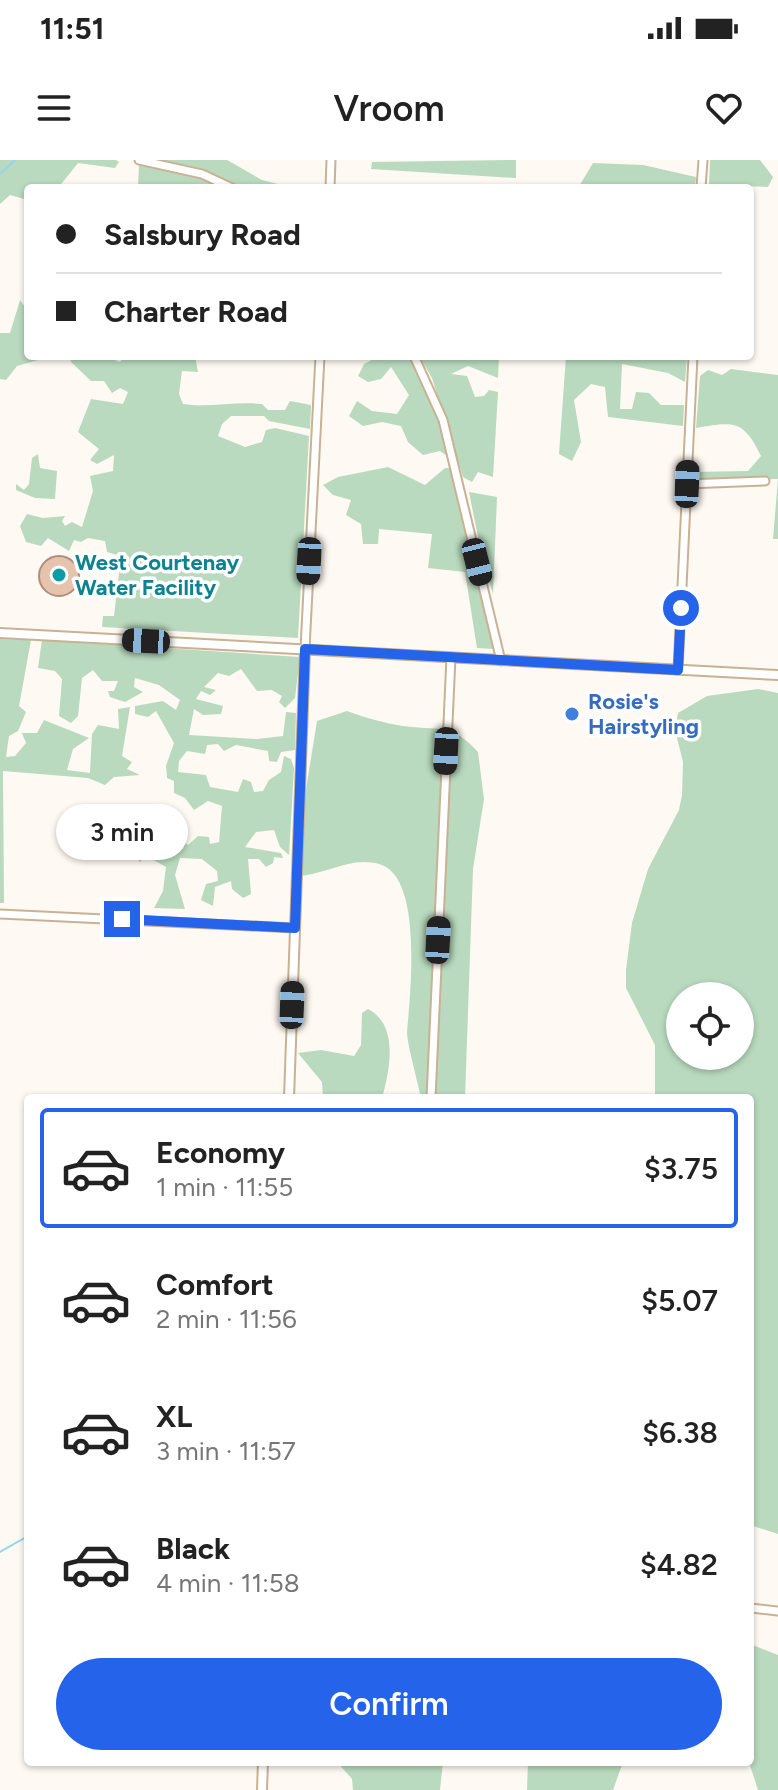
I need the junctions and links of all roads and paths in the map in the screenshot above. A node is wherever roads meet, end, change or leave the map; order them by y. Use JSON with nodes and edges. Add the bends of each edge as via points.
{"nodes":[{"id":1,"x":139,"y":160,"type":"edge"},
{"id":2,"x":331,"y":160,"type":"edge"},
{"id":3,"x":703,"y":160,"type":"edge"},
{"id":4,"x":223,"y":184,"type":"edge"},
{"id":5,"x":330,"y":184,"type":"edge"},
{"id":6,"x":701,"y":184,"type":"edge"},
{"id":7,"x":320,"y":360,"type":"edge"},
{"id":8,"x":416,"y":360,"type":"edge"},
{"id":9,"x":693,"y":360,"type":"edge"},
{"id":10,"x":765,"y":481,"type":"dead end"},
{"id":11,"x":687,"y":484,"type":"junction"},
{"id":12,"x":0,"y":633,"type":"edge"},
{"id":13,"x":305,"y":649,"type":"junction"},
{"id":14,"x":451,"y":657,"type":"junction"},
{"id":15,"x":501,"y":661,"type":"junction"},
{"id":16,"x":678,"y":670,"type":"junction"},
{"id":17,"x":778,"y":675,"type":"edge"},
{"id":18,"x":0,"y":914,"type":"edge"},
{"id":19,"x":295,"y":928,"type":"junction"},
{"id":20,"x":289,"y":1094,"type":"edge"},
{"id":21,"x":431,"y":1094,"type":"edge"},
{"id":22,"x":754,"y":1608,"type":"edge"},
{"id":23,"x":778,"y":1611,"type":"edge"},
{"id":24,"x":263,"y":1766,"type":"edge"},
{"id":25,"x":262,"y":1790,"type":"edge"}],
"edges":[{"from":1,"to":4,"type":"street"},
{"from":2,"to":5,"type":"street"},
{"from":3,"to":6,"type":"street"},
{"from":7,"to":13,"type":"street"},
{"from":8,"to":15,"type":"street","via":[[443,420]]},
{"from":9,"to":11,"type":"street"},
{"from":10,"to":11,"type":"street"},
{"from":11,"to":16,"type":"street"},
{"from":12,"to":13,"type":"street"},
{"from":13,"to":14,"type":"street"},
{"from":13,"to":19,"type":"street"},
{"from":14,"to":15,"type":"street"},
{"from":14,"to":21,"type":"street"},
{"from":15,"to":16,"type":"street"},
{"from":16,"to":17,"type":"street"},
{"from":18,"to":19,"type":"street"},
{"from":19,"to":20,"type":"street"},
{"from":22,"to":23,"type":"street"},
{"from":24,"to":25,"type":"street"}]}
